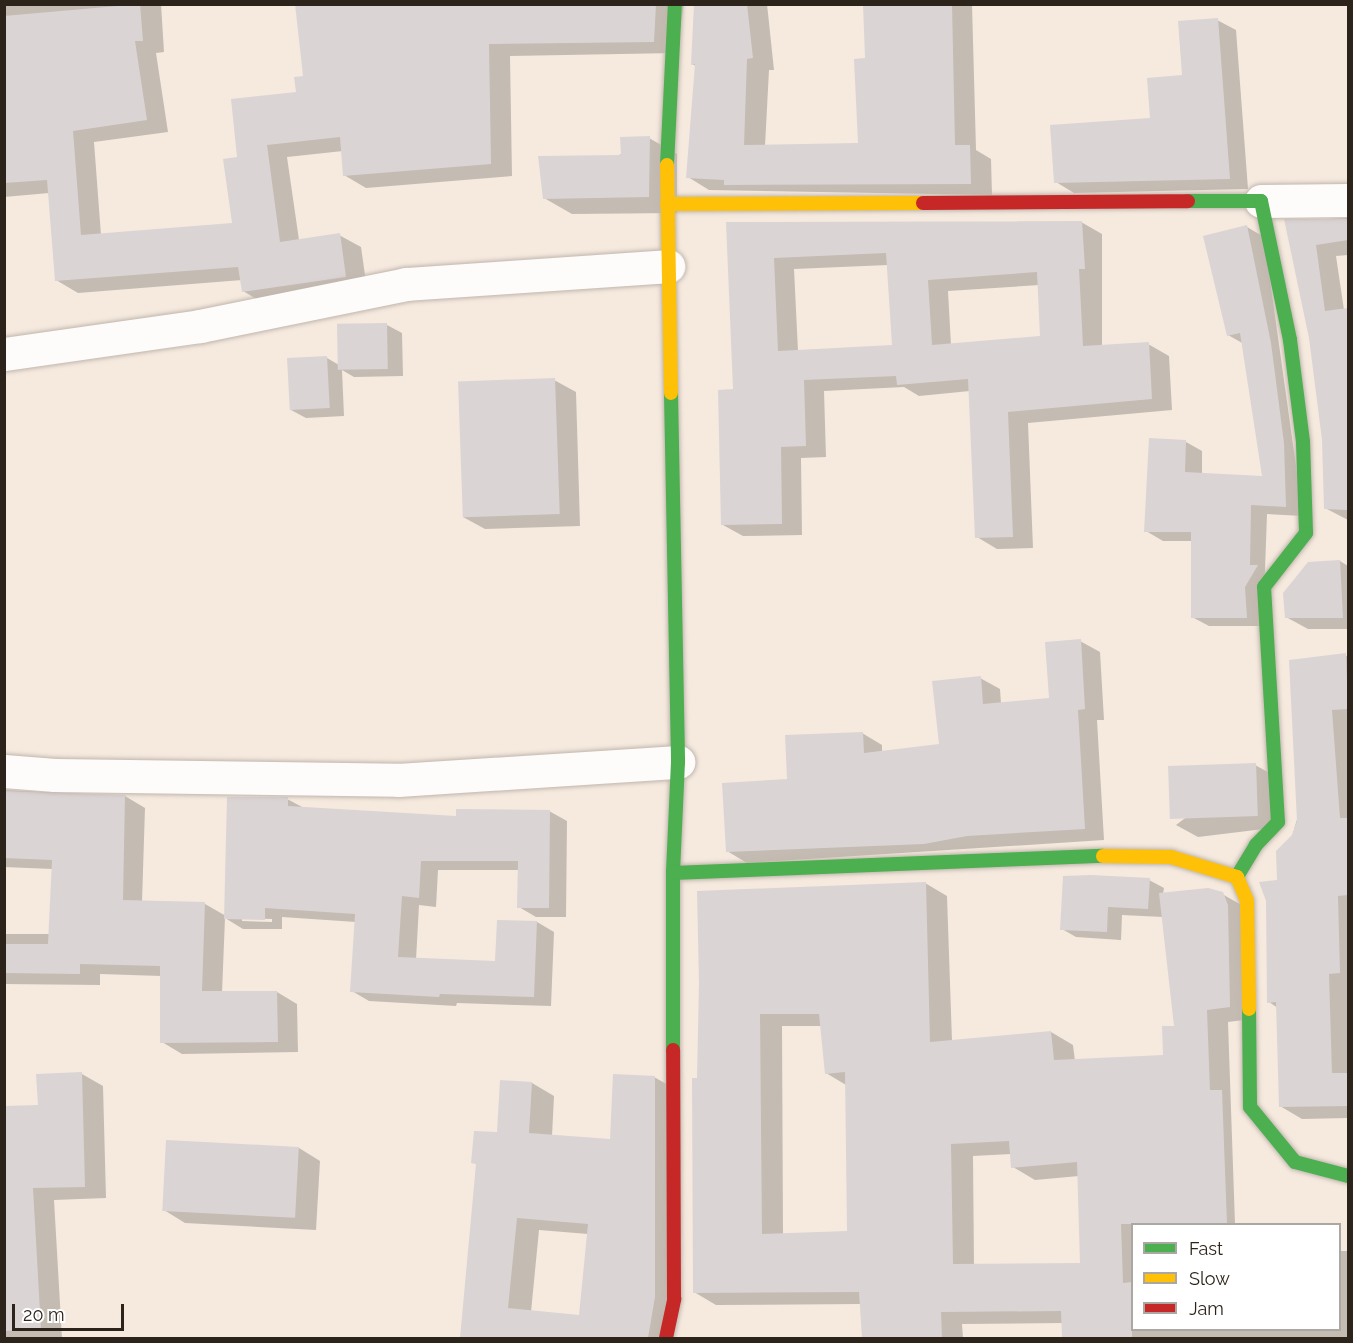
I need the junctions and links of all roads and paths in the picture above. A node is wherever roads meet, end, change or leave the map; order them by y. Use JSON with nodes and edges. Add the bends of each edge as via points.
{"nodes":[{"id":1,"x":675,"y":4,"type":"edge"},
{"id":2,"x":1348,"y":200,"type":"edge"},
{"id":3,"x":1262,"y":201,"type":"junction"},
{"id":4,"x":667,"y":204,"type":"junction"},
{"id":5,"x":668,"y":266,"type":"junction"},
{"id":6,"x":4,"y":354,"type":"edge"},
{"id":7,"x":678,"y":762,"type":"junction"},
{"id":8,"x":4,"y":771,"type":"edge"},
{"id":9,"x":673,"y":873,"type":"junction"},
{"id":10,"x":1237,"y":877,"type":"junction"},
{"id":11,"x":1348,"y":1176,"type":"edge"},
{"id":12,"x":666,"y":1338,"type":"edge"}],
"edges":[{"from":1,"to":4,"type":"street"},
{"from":2,"to":3,"type":"street"},
{"from":3,"to":4,"type":"street"},
{"from":3,"to":10,"type":"street","via":[[1290,340],[1303,442],[1306,533],[1264,587],[1278,822],[1256,845]]},
{"from":4,"to":5,"type":"street"},
{"from":5,"to":6,"type":"street","via":[[406,284],[200,326]]},
{"from":5,"to":7,"type":"street"},
{"from":7,"to":8,"type":"street","via":[[398,780]]},
{"from":7,"to":9,"type":"street"},
{"from":9,"to":10,"type":"street","via":[[1098,856],[1171,857]]},
{"from":9,"to":12,"type":"street","via":[[674,1299]]},
{"from":10,"to":11,"type":"street","via":[[1247,901],[1250,1107],[1294,1162]]}]}
